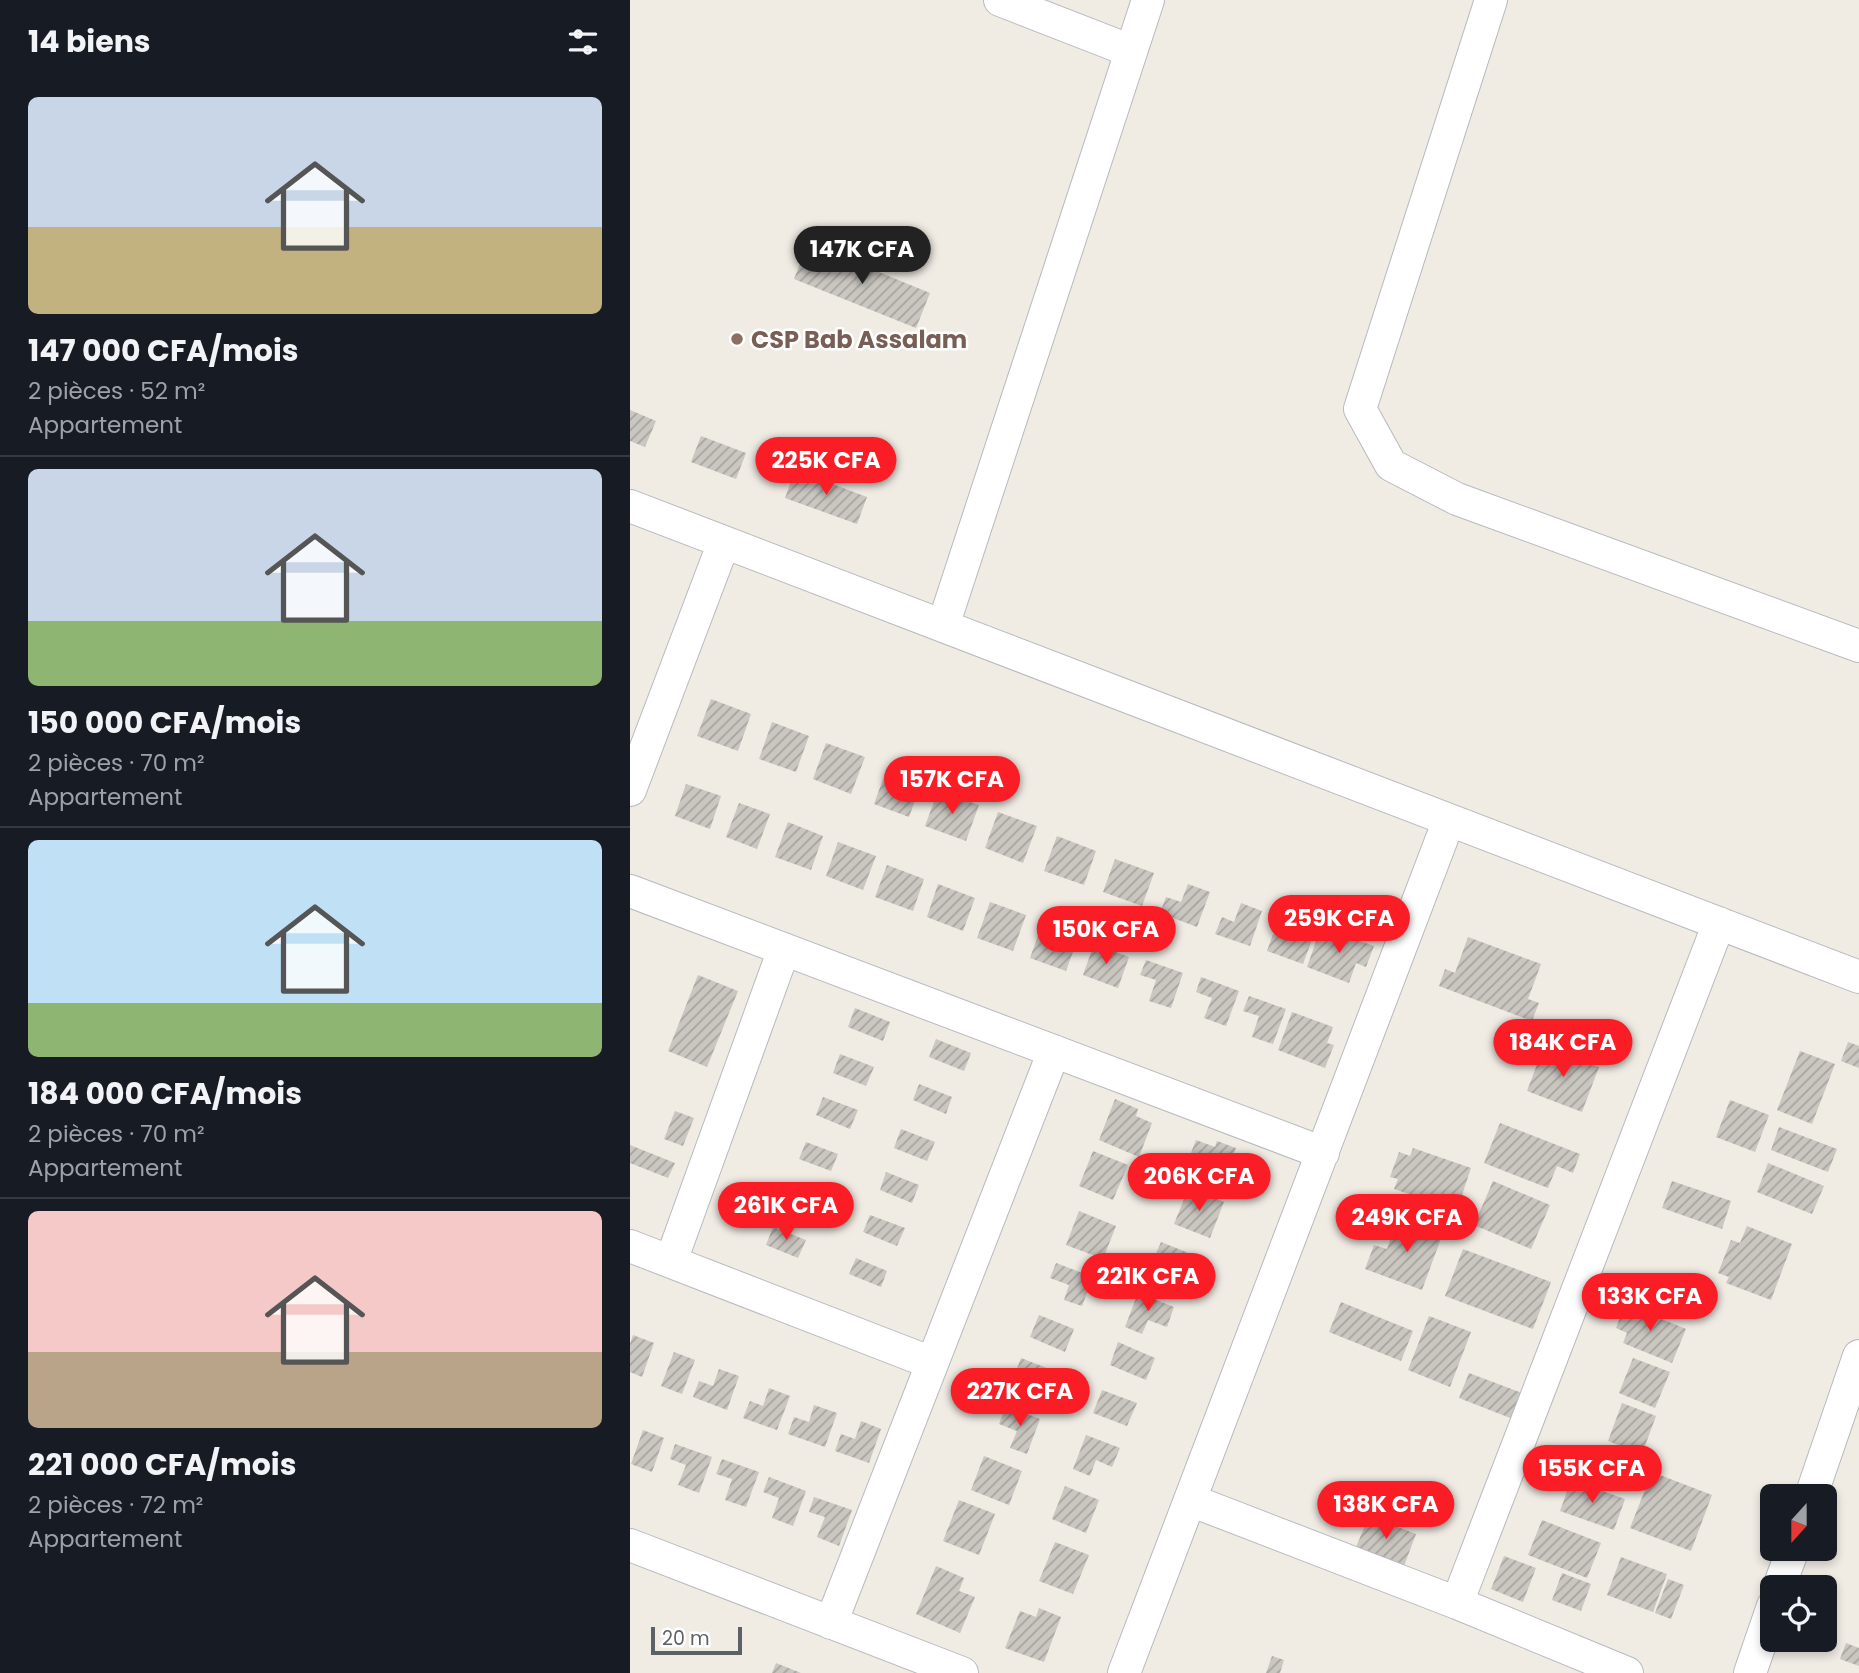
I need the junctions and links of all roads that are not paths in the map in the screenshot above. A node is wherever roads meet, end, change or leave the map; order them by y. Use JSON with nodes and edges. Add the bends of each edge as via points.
{"nodes":[{"id":1,"x":1000,"y":0,"type":"edge"},
{"id":2,"x":1148,"y":0,"type":"edge"},
{"id":3,"x":1491,"y":0,"type":"edge"},
{"id":4,"x":1131,"y":51,"type":"junction"},
{"id":5,"x":630,"y":506,"type":"edge"},
{"id":6,"x":724,"y":542,"type":"junction"},
{"id":7,"x":943,"y":626,"type":"junction"},
{"id":8,"x":1859,"y":646,"type":"edge"},
{"id":9,"x":630,"y":790,"type":"edge"},
{"id":10,"x":1449,"y":820,"type":"junction"},
{"id":11,"x":630,"y":891,"type":"edge"},
{"id":12,"x":1719,"y":923,"type":"junction"},
{"id":13,"x":784,"y":949,"type":"junction"},
{"id":14,"x":1859,"y":977,"type":"edge"},
{"id":15,"x":1054,"y":1051,"type":"junction"},
{"id":16,"x":1323,"y":1153,"type":"junction"},
{"id":17,"x":630,"y":1246,"type":"edge"},
{"id":18,"x":671,"y":1261,"type":"junction"},
{"id":19,"x":1859,"y":1356,"type":"edge"},
{"id":20,"x":932,"y":1363,"type":"junction"},
{"id":21,"x":1815,"y":1484,"type":"edge"},
{"id":22,"x":1190,"y":1500,"type":"junction"},
{"id":23,"x":630,"y":1545,"type":"edge"},
{"id":24,"x":1457,"y":1603,"type":"junction"},
{"id":25,"x":831,"y":1623,"type":"junction"},
{"id":26,"x":1760,"y":1644,"type":"edge"},
{"id":27,"x":962,"y":1673,"type":"edge"},
{"id":28,"x":1124,"y":1673,"type":"edge"},
{"id":29,"x":1627,"y":1673,"type":"edge"},
{"id":30,"x":1750,"y":1673,"type":"edge"}],
"edges":[{"from":1,"to":4,"type":"street"},
{"from":2,"to":4,"type":"street"},
{"from":3,"to":8,"type":"street","via":[[1360,408],[1391,466],[1457,499]]},
{"from":4,"to":7,"type":"street"},
{"from":5,"to":6,"type":"street"},
{"from":6,"to":7,"type":"street"},
{"from":6,"to":9,"type":"street"},
{"from":7,"to":10,"type":"street"},
{"from":10,"to":12,"type":"street"},
{"from":10,"to":16,"type":"street"},
{"from":11,"to":13,"type":"street"},
{"from":12,"to":14,"type":"street"},
{"from":12,"to":24,"type":"street"},
{"from":13,"to":15,"type":"street"},
{"from":13,"to":18,"type":"street"},
{"from":15,"to":16,"type":"street"},
{"from":15,"to":20,"type":"street"},
{"from":16,"to":22,"type":"street"},
{"from":17,"to":18,"type":"street"},
{"from":18,"to":20,"type":"street"},
{"from":19,"to":21,"type":"street"},
{"from":20,"to":25,"type":"street"},
{"from":22,"to":24,"type":"street"},
{"from":22,"to":28,"type":"street"},
{"from":23,"to":25,"type":"street"},
{"from":24,"to":29,"type":"street"},
{"from":25,"to":27,"type":"street"},
{"from":26,"to":30,"type":"street"}]}
